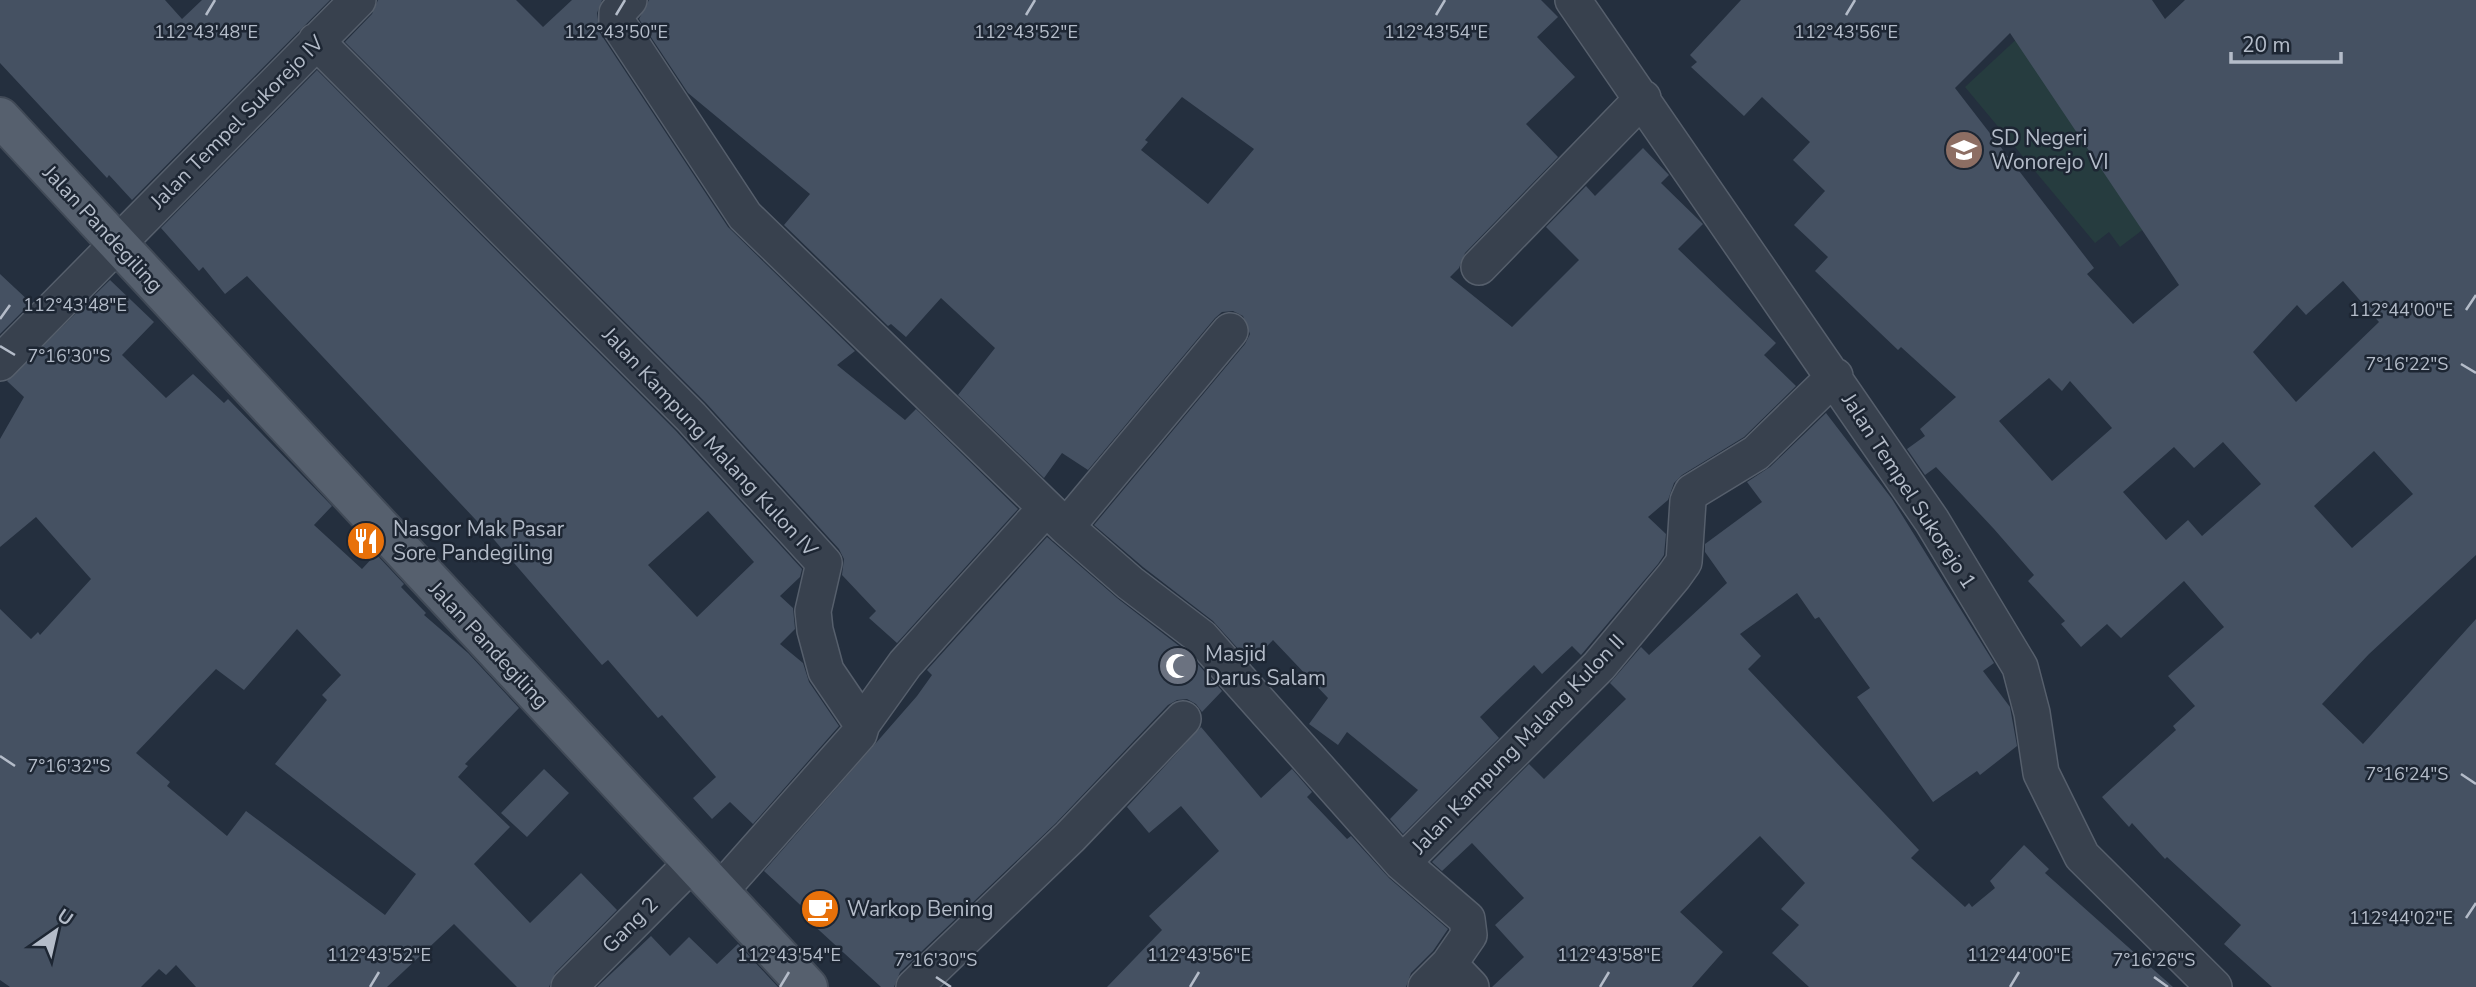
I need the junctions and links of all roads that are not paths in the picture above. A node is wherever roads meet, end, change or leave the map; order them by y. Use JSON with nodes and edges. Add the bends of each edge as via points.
{"nodes":[{"id":1,"x":358,"y":0,"type":"edge"},
{"id":2,"x":629,"y":0,"type":"edge"},
{"id":3,"x":1573,"y":0,"type":"edge"},
{"id":4,"x":316,"y":41,"type":"junction"},
{"id":5,"x":1643,"y":98,"type":"junction"},
{"id":6,"x":0,"y":117,"type":"edge"},
{"id":7,"x":117,"y":244,"type":"junction"},
{"id":8,"x":1479,"y":267,"type":"dead end"},
{"id":9,"x":1230,"y":331,"type":"dead end"},
{"id":10,"x":0,"y":363,"type":"edge"},
{"id":11,"x":1835,"y":376,"type":"junction"},
{"id":12,"x":1056,"y":518,"type":"junction"},
{"id":13,"x":1183,"y":719,"type":"dead end"},
{"id":14,"x":862,"y":724,"type":"junction"},
{"id":15,"x":1402,"y":863,"type":"junction"},
{"id":16,"x":704,"y":876,"type":"junction"},
{"id":17,"x":1449,"y":979,"type":"edge"},
{"id":18,"x":569,"y":987,"type":"edge"},
{"id":19,"x":808,"y":987,"type":"edge"},
{"id":20,"x":914,"y":987,"type":"edge"},
{"id":21,"x":2214,"y":987,"type":"edge"}],
"edges":[{"from":1,"to":4,"type":"street","name":"Jalan Tempel Sukorejo IV"},
{"from":2,"to":12,"type":"street","via":[[617,13],[617,22],[745,216]]},
{"from":3,"to":5,"type":"street","name":"Jalan Tempel Sukorejo 1"},
{"from":4,"to":7,"type":"street","name":"Jalan Tempel Sukorejo IV"},
{"from":4,"to":14,"type":"street","name":"Jalan Kampung Malang Kulon IV","via":[[691,417],[824,563],[813,611],[821,653],[826,671]]},
{"from":5,"to":8,"type":"street"},
{"from":5,"to":11,"type":"street","name":"Jalan Tempel Sukorejo 1"},
{"from":6,"to":7,"type":"main road","name":"Jalan Pandegiling"},
{"from":7,"to":10,"type":"street","name":"Jalan Tempel Sukorejo IV"},
{"from":7,"to":16,"type":"main road","name":"Jalan Pandegiling"},
{"from":9,"to":12,"type":"street"},
{"from":11,"to":15,"type":"street","name":"Jalan Kampung Malang Kulon II","via":[[1756,453],[1692,492],[1684,562],[1674,576],[1599,666]]},
{"from":11,"to":21,"type":"street","name":"Jalan Tempel Sukorejo 1","via":[[1932,521],[2020,667],[2041,773],[2082,856]]},
{"from":12,"to":14,"type":"street","via":[[905,664]]},
{"from":12,"to":15,"type":"street","via":[[1201,637]]},
{"from":13,"to":20,"type":"street","via":[[1070,837]]},
{"from":14,"to":16,"type":"street","via":[[859,734],[728,883]]},
{"from":15,"to":17,"type":"street","via":[[1467,919],[1469,935]]},
{"from":16,"to":18,"type":"street","name":"Gang 2"},
{"from":16,"to":19,"type":"main road","name":"Jalan Pandegiling"}]}
